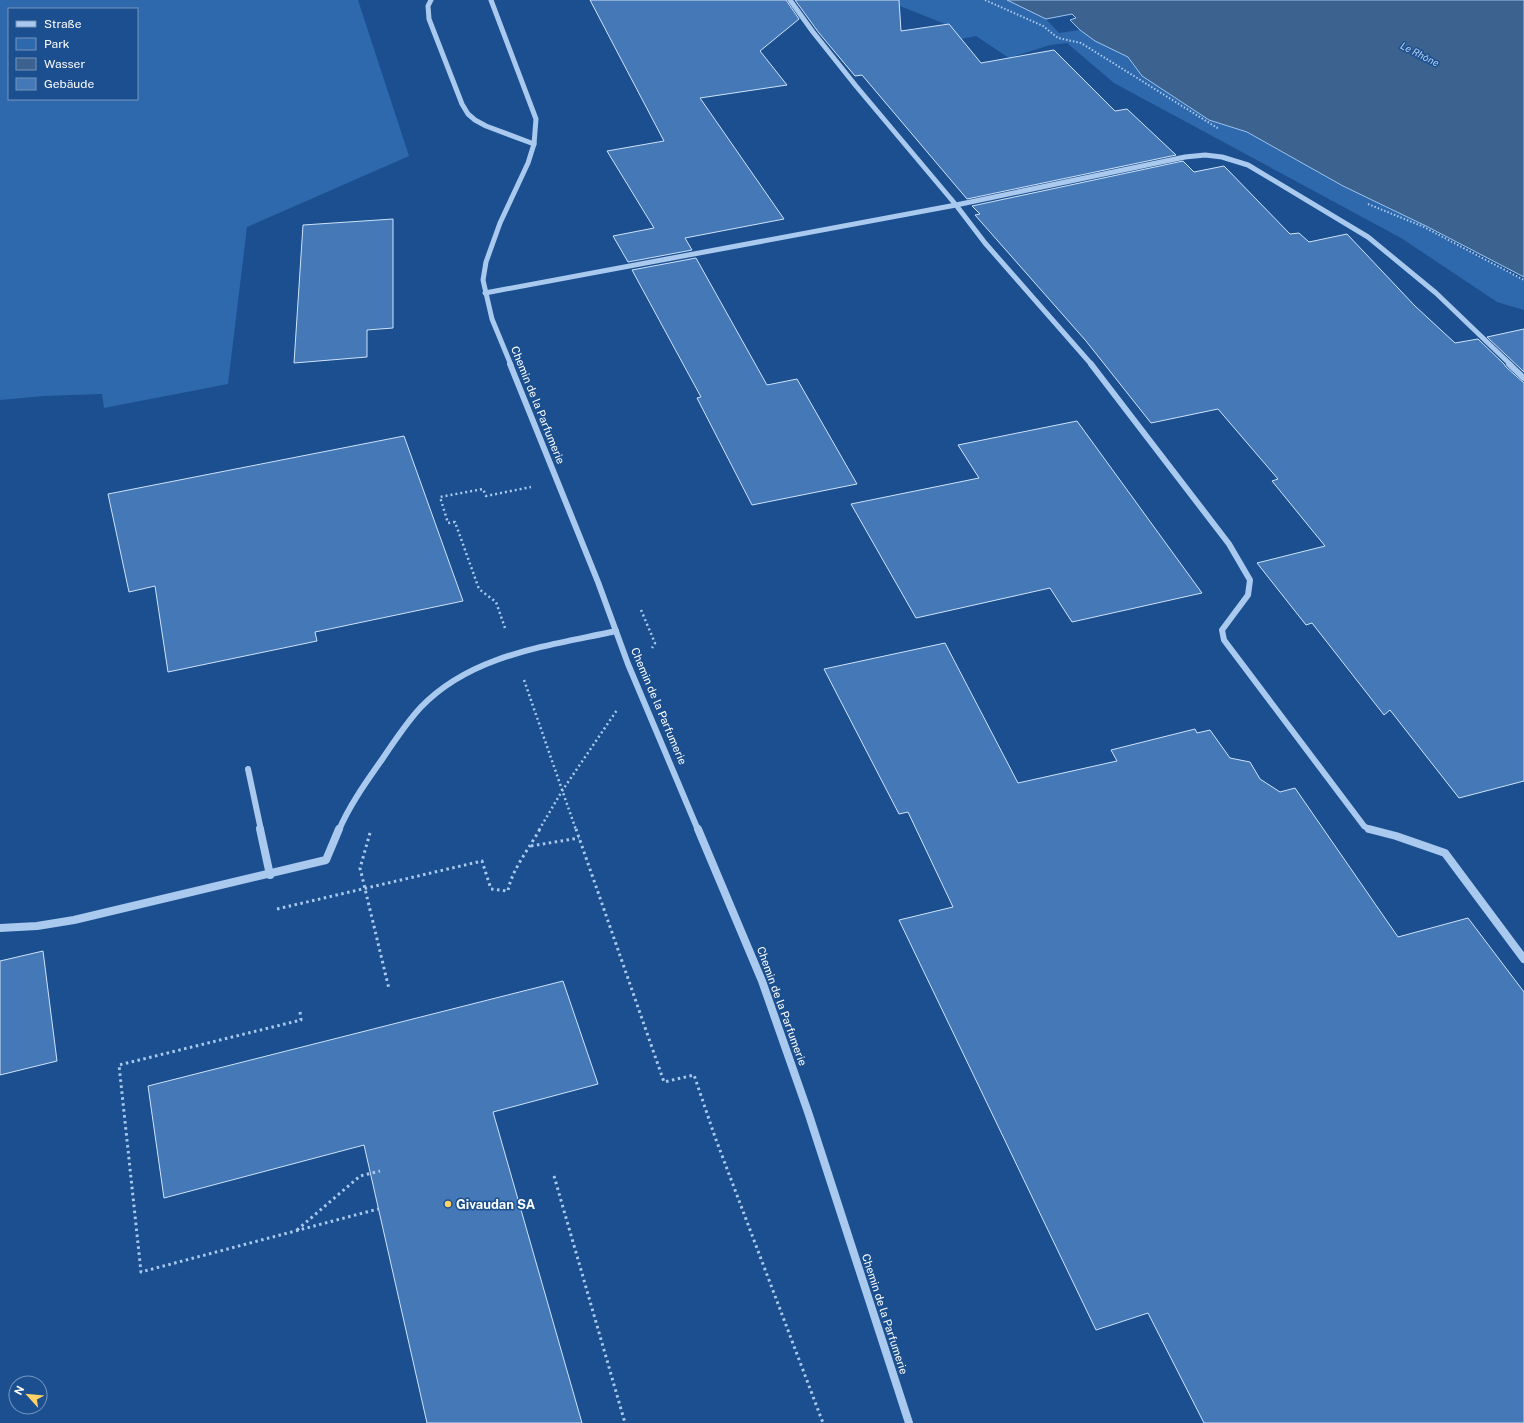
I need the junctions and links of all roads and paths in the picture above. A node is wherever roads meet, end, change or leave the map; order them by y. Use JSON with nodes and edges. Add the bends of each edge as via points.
{"nodes":[{"id":1,"x":431,"y":0,"type":"edge"},
{"id":2,"x":491,"y":0,"type":"edge"},
{"id":3,"x":790,"y":0,"type":"edge"},
{"id":4,"x":534,"y":144,"type":"junction"},
{"id":5,"x":956,"y":205,"type":"junction"},
{"id":6,"x":485,"y":293,"type":"junction"},
{"id":7,"x":1524,"y":378,"type":"edge"},
{"id":8,"x":518,"y":490,"type":"dead end"},
{"id":9,"x":641,"y":610,"type":"dead end"},
{"id":10,"x":616,"y":631,"type":"junction"},
{"id":11,"x":652,"y":648,"type":"dead end"},
{"id":12,"x":514,"y":653,"type":"junction"},
{"id":13,"x":616,"y":710,"type":"dead end"},
{"id":14,"x":248,"y":769,"type":"dead end"},
{"id":15,"x":562,"y":791,"type":"junction"},
{"id":16,"x":371,"y":830,"type":"dead end"},
{"id":17,"x":579,"y":838,"type":"junction"},
{"id":18,"x":530,"y":846,"type":"junction"},
{"id":19,"x":270,"y":875,"type":"junction"},
{"id":20,"x":364,"y":888,"type":"junction"},
{"id":21,"x":277,"y":909,"type":"dead end"},
{"id":22,"x":0,"y":928,"type":"edge"},
{"id":23,"x":1524,"y":959,"type":"edge"},
{"id":24,"x":389,"y":989,"type":"dead end"},
{"id":25,"x":300,"y":1012,"type":"dead end"},
{"id":26,"x":380,"y":1171,"type":"dead end"},
{"id":27,"x":554,"y":1176,"type":"dead end"},
{"id":28,"x":378,"y":1209,"type":"dead end"},
{"id":29,"x":296,"y":1232,"type":"junction"},
{"id":30,"x":625,"y":1423,"type":"edge"},
{"id":31,"x":823,"y":1423,"type":"edge"},
{"id":32,"x":909,"y":1423,"type":"edge"}],
"edges":[{"from":1,"to":4,"type":"lane","via":[[428,6],[429,20],[468,114],[486,126]]},
{"from":2,"to":4,"type":"lane","name":"Chemin de la Parfumerie","via":[[536,119]]},
{"from":3,"to":5,"type":"lane","via":[[856,86]]},
{"from":4,"to":6,"type":"lane","name":"Chemin de la Parfumerie","via":[[486,262],[483,280]]},
{"from":5,"to":6,"type":"lane"},
{"from":5,"to":7,"type":"lane","via":[[1185,157],[1230,157],[1257,169],[1368,237],[1436,293]]},
{"from":5,"to":23,"type":"lane","via":[[985,244],[1088,360],[1229,544],[1250,580],[1248,595],[1222,630],[1224,640],[1364,826],[1372,831],[1396,836],[1445,853]]},
{"from":6,"to":10,"type":"lane","name":"Chemin de la Parfumerie","via":[[492,319]]},
{"from":8,"to":12,"type":"path","via":[[486,496],[483,489],[440,497],[448,523],[455,522],[479,589],[496,602]]},
{"from":9,"to":11,"type":"path","via":[[655,643]]},
{"from":10,"to":12,"type":"lane"},
{"from":10,"to":32,"type":"lane","name":"Chemin de la Parfumerie","via":[[762,981],[808,1112]]},
{"from":12,"to":15,"type":"path"},
{"from":12,"to":19,"type":"lane","via":[[477,667],[446,685],[407,723],[348,809],[326,860]]},
{"from":13,"to":15,"type":"path"},
{"from":14,"to":19,"type":"lane"},
{"from":15,"to":17,"type":"path"},
{"from":15,"to":18,"type":"path"},
{"from":16,"to":20,"type":"path","via":[[360,868]]},
{"from":17,"to":18,"type":"path"},
{"from":17,"to":31,"type":"path","via":[[664,1082],[694,1075]]},
{"from":18,"to":20,"type":"path","via":[[509,884],[508,891],[491,889],[482,861]]},
{"from":19,"to":22,"type":"lane","via":[[82,919],[40,927]]},
{"from":20,"to":21,"type":"path"},
{"from":20,"to":24,"type":"path"},
{"from":25,"to":29,"type":"path","via":[[301,1020],[119,1065],[142,1272]]},
{"from":26,"to":29,"type":"path","via":[[360,1176]]},
{"from":27,"to":30,"type":"path"},
{"from":28,"to":29,"type":"path"}]}
